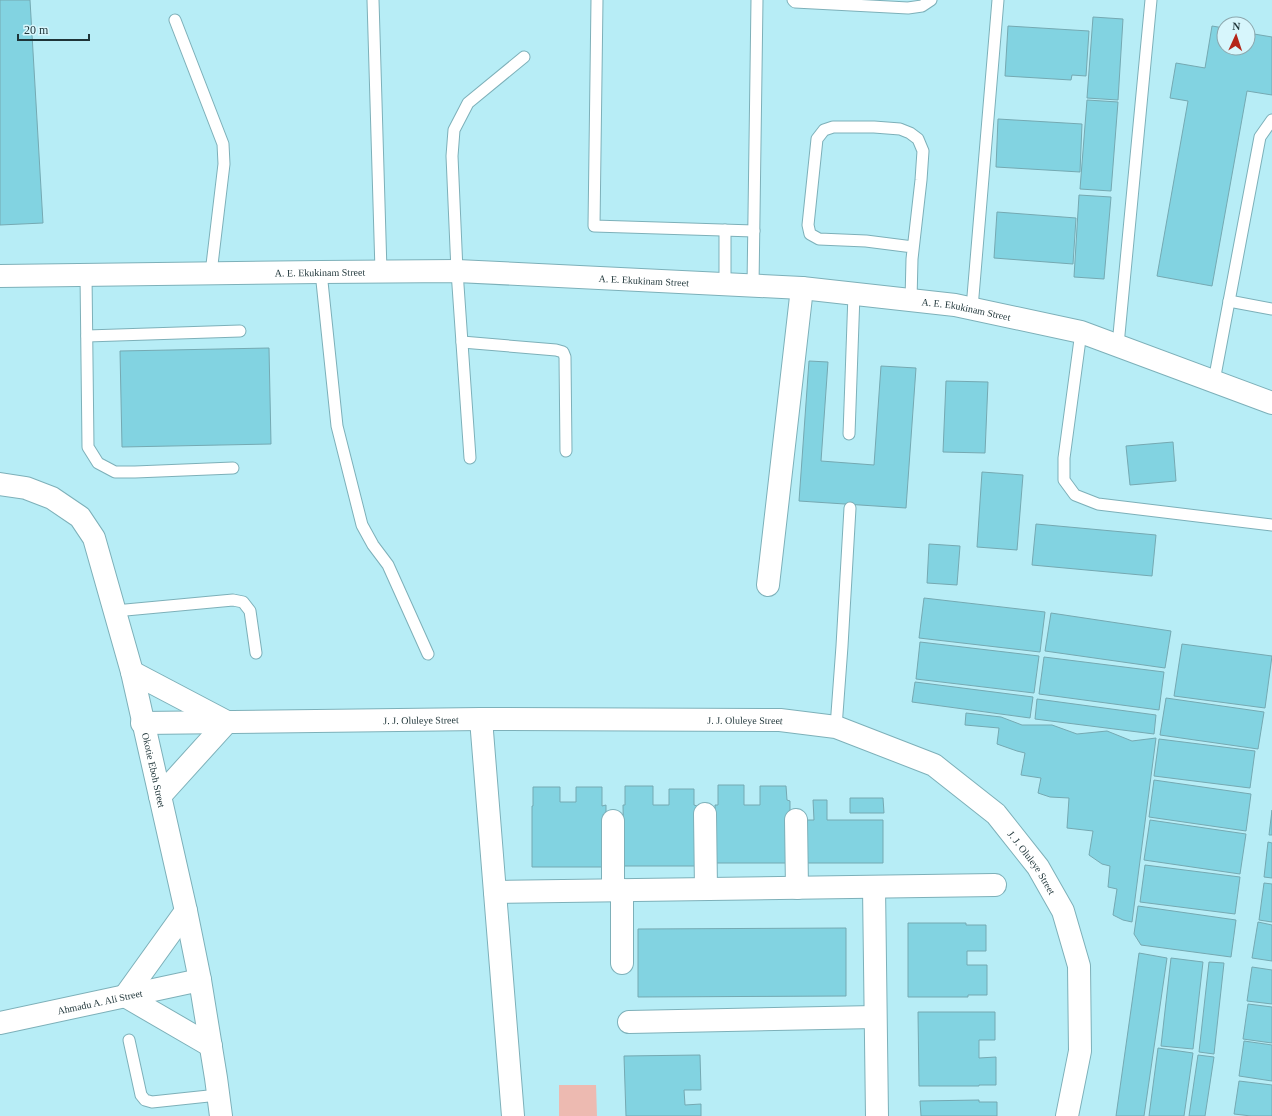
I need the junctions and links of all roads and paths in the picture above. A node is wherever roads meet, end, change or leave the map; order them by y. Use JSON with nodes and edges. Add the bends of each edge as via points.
{"nodes":[{"id":1,"x":373,"y":0,"type":"edge"},
{"id":2,"x":597,"y":0,"type":"edge"},
{"id":3,"x":757,"y":0,"type":"edge"},
{"id":4,"x":793,"y":0,"type":"edge"},
{"id":5,"x":932,"y":0,"type":"edge"},
{"id":6,"x":998,"y":0,"type":"edge"},
{"id":7,"x":1151,"y":0,"type":"edge"},
{"id":8,"x":175,"y":20,"type":"dead end"},
{"id":9,"x":524,"y":57,"type":"dead end"},
{"id":10,"x":1272,"y":120,"type":"edge"},
{"id":11,"x":726,"y":230,"type":"junction"},
{"id":12,"x":754,"y":231,"type":"junction"},
{"id":13,"x":913,"y":247,"type":"junction"},
{"id":14,"x":381,"y":271,"type":"junction"},
{"id":15,"x":457,"y":271,"type":"junction"},
{"id":16,"x":321,"y":272,"type":"junction"},
{"id":17,"x":211,"y":273,"type":"junction"},
{"id":18,"x":86,"y":275,"type":"junction"},
{"id":19,"x":0,"y":276,"type":"edge"},
{"id":20,"x":725,"y":284,"type":"junction"},
{"id":21,"x":753,"y":286,"type":"junction"},
{"id":22,"x":802,"y":288,"type":"junction"},
{"id":23,"x":854,"y":294,"type":"junction"},
{"id":24,"x":911,"y":300,"type":"junction"},
{"id":25,"x":1229,"y":301,"type":"junction"},
{"id":26,"x":972,"y":308,"type":"junction"},
{"id":27,"x":1272,"y":309,"type":"edge"},
{"id":28,"x":240,"y":331,"type":"dead end"},
{"id":29,"x":1081,"y":332,"type":"junction"},
{"id":30,"x":87,"y":336,"type":"junction"},
{"id":31,"x":462,"y":342,"type":"junction"},
{"id":32,"x":1118,"y":345,"type":"junction"},
{"id":33,"x":1214,"y":381,"type":"junction"},
{"id":34,"x":1272,"y":403,"type":"edge"},
{"id":35,"x":849,"y":434,"type":"dead end"},
{"id":36,"x":566,"y":451,"type":"dead end"},
{"id":37,"x":470,"y":458,"type":"dead end"},
{"id":38,"x":233,"y":468,"type":"dead end"},
{"id":39,"x":0,"y":484,"type":"edge"},
{"id":40,"x":850,"y":508,"type":"dead end"},
{"id":41,"x":1272,"y":525,"type":"edge"},
{"id":42,"x":768,"y":585,"type":"dead end"},
{"id":43,"x":115,"y":611,"type":"junction"},
{"id":44,"x":256,"y":653,"type":"dead end"},
{"id":45,"x":428,"y":654,"type":"dead end"},
{"id":46,"x":132,"y":672,"type":"junction"},
{"id":47,"x":481,"y":719,"type":"junction"},
{"id":48,"x":227,"y":722,"type":"junction"},
{"id":49,"x":142,"y":723,"type":"junction"},
{"id":50,"x":836,"y":727,"type":"junction"},
{"id":51,"x":160,"y":796,"type":"junction"},
{"id":52,"x":705,"y":814,"type":"dead end"},
{"id":53,"x":796,"y":820,"type":"dead end"},
{"id":54,"x":613,"y":821,"type":"dead end"},
{"id":55,"x":995,"y":885,"type":"dead end"},
{"id":56,"x":874,"y":887,"type":"junction"},
{"id":57,"x":797,"y":888,"type":"junction"},
{"id":58,"x":706,"y":889,"type":"junction"},
{"id":59,"x":617,"y":890,"type":"junction"},
{"id":60,"x":495,"y":892,"type":"junction"},
{"id":61,"x":186,"y":911,"type":"junction"},
{"id":62,"x":622,"y":963,"type":"dead end"},
{"id":63,"x":200,"y":980,"type":"junction"},
{"id":64,"x":125,"y":996,"type":"junction"},
{"id":65,"x":875,"y":1017,"type":"junction"},
{"id":66,"x":629,"y":1022,"type":"dead end"},
{"id":67,"x":0,"y":1023,"type":"edge"},
{"id":68,"x":128,"y":1040,"type":"dead end"},
{"id":69,"x":211,"y":1046,"type":"junction"},
{"id":70,"x":220,"y":1106,"type":"edge"},
{"id":71,"x":514,"y":1116,"type":"edge"},
{"id":72,"x":877,"y":1116,"type":"edge"},
{"id":73,"x":1067,"y":1116,"type":"edge"}],
"edges":[{"from":1,"to":14,"type":"lane"},
{"from":2,"to":11,"type":"lane","via":[[594,226]]},
{"from":3,"to":12,"type":"lane"},
{"from":4,"to":5,"type":"lane","via":[[908,8],[922,6]]},
{"from":6,"to":26,"type":"lane"},
{"from":7,"to":32,"type":"lane"},
{"from":8,"to":17,"type":"lane","via":[[223,144],[224,164]]},
{"from":9,"to":15,"type":"lane","via":[[468,104],[454,130],[452,156]]},
{"from":10,"to":25,"type":"lane","via":[[1260,137]]},
{"from":11,"to":12,"type":"lane"},
{"from":11,"to":20,"type":"lane"},
{"from":12,"to":21,"type":"lane"},
{"from":13,"to":13,"type":"lane","via":[[923,151],[918,139],[900,129],[833,126],[824,130],[817,139],[808,225],[810,234],[819,239]]},
{"from":13,"to":24,"type":"lane"},
{"from":14,"to":15,"type":"street","name":"A. E. Ekukinam Street"},
{"from":14,"to":16,"type":"street","name":"A. E. Ekukinam Street"},
{"from":15,"to":20,"type":"street","name":"A. E. Ekukinam Street"},
{"from":15,"to":31,"type":"lane"},
{"from":16,"to":17,"type":"street","name":"A. E. Ekukinam Street"},
{"from":16,"to":45,"type":"lane","via":[[337,426],[362,525],[388,565]]},
{"from":17,"to":18,"type":"street","name":"A. E. Ekukinam Street"},
{"from":18,"to":19,"type":"street","name":"A. E. Ekukinam Street"},
{"from":18,"to":30,"type":"lane"},
{"from":20,"to":21,"type":"street","name":"A. E. Ekukinam Street"},
{"from":21,"to":22,"type":"street","name":"A. E. Ekukinam Street"},
{"from":22,"to":23,"type":"street","name":"A. E. Ekukinam Street"},
{"from":22,"to":42,"type":"street"},
{"from":23,"to":24,"type":"street","name":"A. E. Ekukinam Street"},
{"from":23,"to":35,"type":"lane"},
{"from":24,"to":26,"type":"street","name":"A. E. Ekukinam Street"},
{"from":25,"to":27,"type":"lane"},
{"from":25,"to":33,"type":"lane"},
{"from":26,"to":29,"type":"street","name":"A. E. Ekukinam Street"},
{"from":28,"to":30,"type":"lane"},
{"from":29,"to":32,"type":"street","name":"A. E. Ekukinam Street"},
{"from":29,"to":41,"type":"lane","via":[[1064,458],[1064,480],[1075,495],[1098,504]]},
{"from":30,"to":38,"type":"lane","via":[[88,447],[98,463],[115,472]]},
{"from":31,"to":36,"type":"lane","via":[[563,352]]},
{"from":31,"to":37,"type":"lane"},
{"from":32,"to":33,"type":"street","name":"A. E. Ekukinam Street"},
{"from":33,"to":34,"type":"street","name":"A. E. Ekukinam Street"},
{"from":39,"to":43,"type":"street","name":"Okotie Eboh Street","via":[[26,488],[52,498],[80,517],[94,538]]},
{"from":40,"to":50,"type":"lane"},
{"from":43,"to":44,"type":"lane","via":[[233,600],[243,602],[250,611]]},
{"from":43,"to":46,"type":"street","name":"Okotie Eboh Street"},
{"from":46,"to":48,"type":"street"},
{"from":46,"to":49,"type":"street","name":"Okotie Eboh Street"},
{"from":47,"to":48,"type":"street","name":"J. J. Oluleye Street"},
{"from":47,"to":50,"type":"street","name":"J. J. Oluleye Street","via":[[780,720]]},
{"from":47,"to":60,"type":"street"},
{"from":48,"to":49,"type":"street","name":"J. J. Oluleye Street"},
{"from":48,"to":51,"type":"street"},
{"from":49,"to":51,"type":"street","name":"Okotie Eboh Street"},
{"from":50,"to":73,"type":"street","name":"J. J. Oluleye Street","via":[[934,765],[996,814],[1038,867],[1063,911],[1079,966],[1080,1051]]},
{"from":51,"to":61,"type":"street","name":"Okotie Eboh Street"},
{"from":52,"to":58,"type":"street"},
{"from":53,"to":57,"type":"street"},
{"from":54,"to":59,"type":"street"},
{"from":55,"to":56,"type":"street"},
{"from":56,"to":57,"type":"street"},
{"from":56,"to":65,"type":"street"},
{"from":57,"to":58,"type":"street"},
{"from":58,"to":59,"type":"street"},
{"from":59,"to":60,"type":"street"},
{"from":59,"to":62,"type":"street"},
{"from":60,"to":71,"type":"street"},
{"from":61,"to":63,"type":"street","name":"Okotie Eboh Street"},
{"from":61,"to":64,"type":"street"},
{"from":63,"to":64,"type":"street","name":"Ahmadu A. Ali Street"},
{"from":63,"to":69,"type":"street","name":"Okotie Eboh Street"},
{"from":64,"to":67,"type":"street","name":"Ahmadu A. Ali Street"},
{"from":64,"to":69,"type":"street"},
{"from":65,"to":66,"type":"street"},
{"from":65,"to":72,"type":"street"},
{"from":68,"to":70,"type":"lane","via":[[141,1095],[145,1100]]},
{"from":69,"to":70,"type":"street","name":"Okotie Eboh Street"}]}
